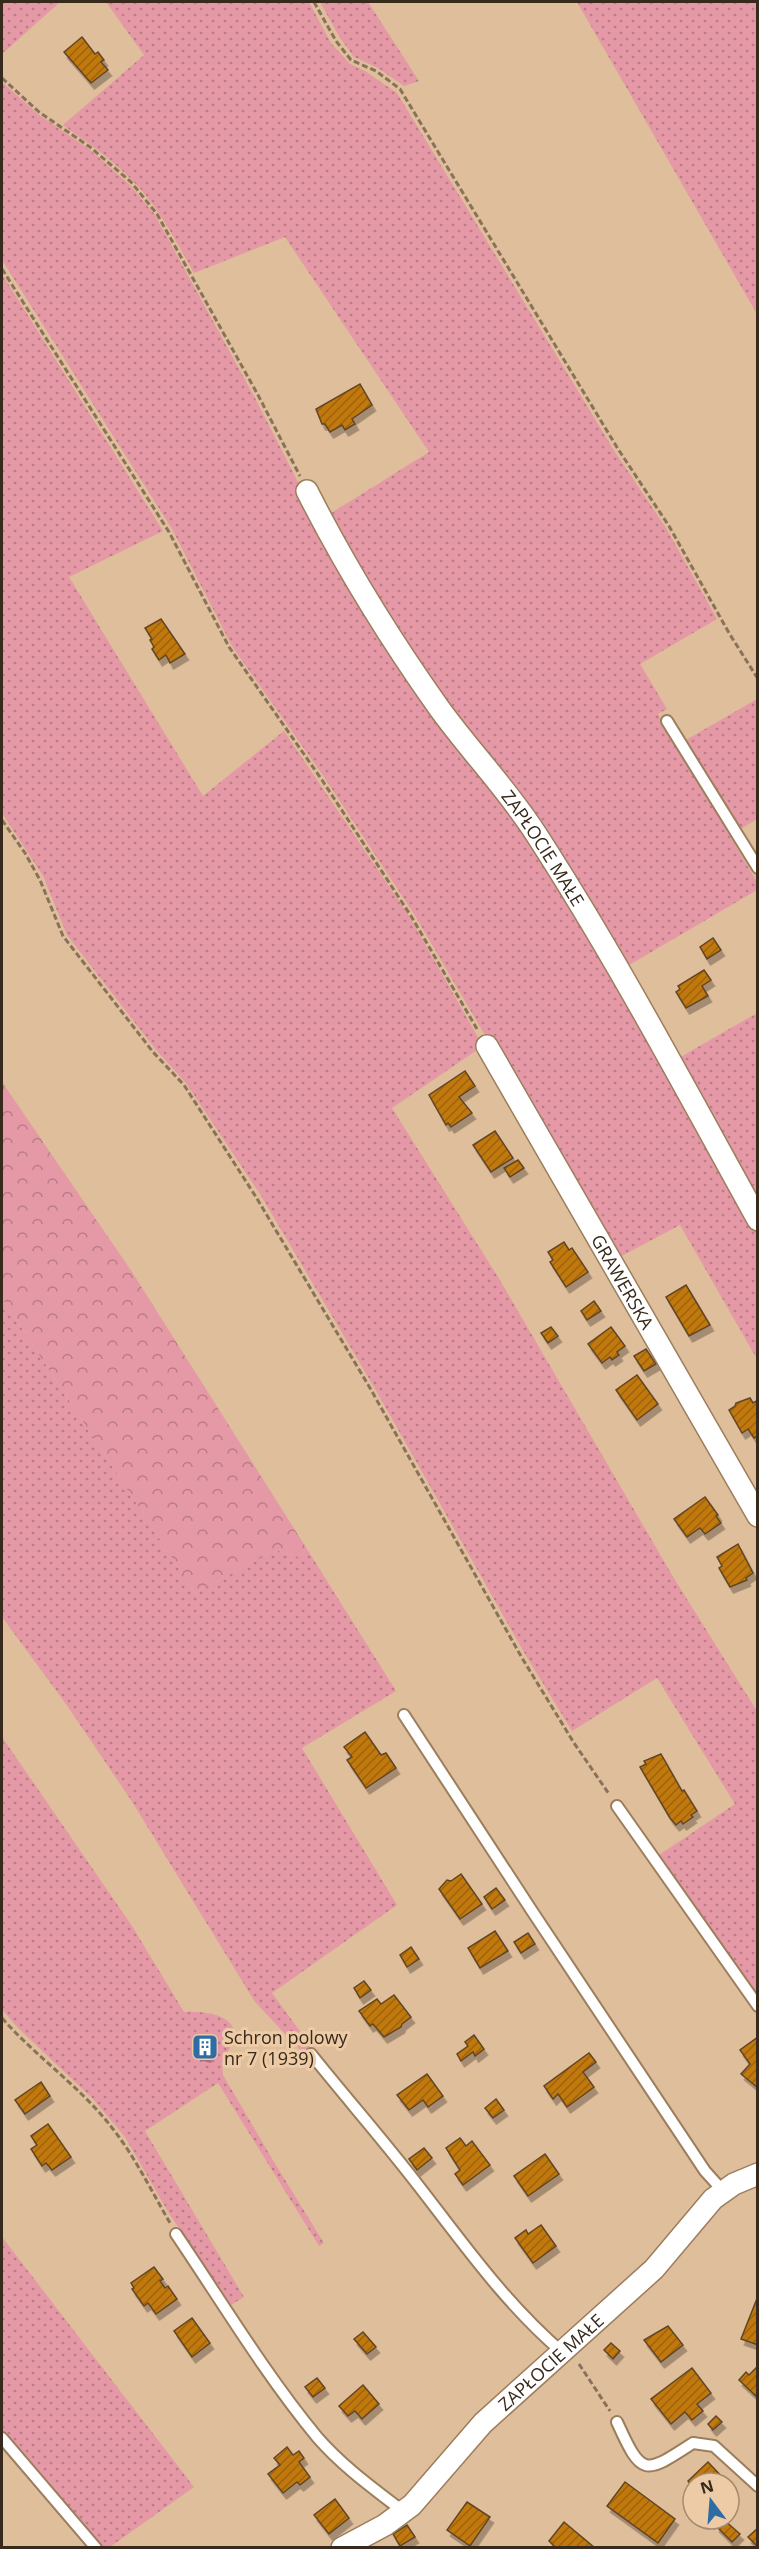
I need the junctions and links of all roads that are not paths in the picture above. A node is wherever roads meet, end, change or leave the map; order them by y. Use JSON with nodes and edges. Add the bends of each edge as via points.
{"nodes":[{"id":1,"x":308,"y":491,"type":"road end"},
{"id":2,"x":667,"y":721,"type":"dead end"},
{"id":3,"x":758,"y":868,"type":"edge"},
{"id":4,"x":488,"y":1046,"type":"road end"},
{"id":5,"x":758,"y":1220,"type":"edge"},
{"id":6,"x":758,"y":1516,"type":"edge"},
{"id":7,"x":405,"y":1715,"type":"dead end"},
{"id":8,"x":617,"y":1806,"type":"road end"},
{"id":9,"x":758,"y":2006,"type":"edge"},
{"id":10,"x":310,"y":2054,"type":"dead end"},
{"id":11,"x":758,"y":2174,"type":"edge"},
{"id":12,"x":723,"y":2191,"type":"junction"},
{"id":13,"x":176,"y":2234,"type":"road end"},
{"id":14,"x":565,"y":2350,"type":"junction"},
{"id":15,"x":617,"y":2422,"type":"road end"},
{"id":16,"x":2,"y":2438,"type":"edge"},
{"id":17,"x":758,"y":2486,"type":"edge"},
{"id":18,"x":404,"y":2512,"type":"junction"},
{"id":19,"x":96,"y":2547,"type":"edge"},
{"id":20,"x":342,"y":2547,"type":"edge"}],
"edges":[{"from":1,"to":5,"type":"street","name":"ZAPŁOCIE MAŁE","via":[[379,616],[440,708],[535,831],[621,971]]},
{"from":2,"to":3,"type":"lane"},
{"from":4,"to":6,"type":"street","name":"GRAWERSKA"},
{"from":7,"to":12,"type":"lane","via":[[705,2171]]},
{"from":8,"to":9,"type":"lane"},
{"from":10,"to":14,"type":"lane","via":[[473,2258],[540,2334]]},
{"from":11,"to":12,"type":"street","name":"ZAPŁOCIE MAŁE"},
{"from":12,"to":14,"type":"street","name":"ZAPŁOCIE MAŁE","via":[[654,2269]]},
{"from":13,"to":18,"type":"lane","via":[[318,2438]]},
{"from":14,"to":18,"type":"street","name":"ZAPŁOCIE MAŁE","via":[[483,2423]]},
{"from":15,"to":17,"type":"lane","via":[[633,2457],[647,2466],[660,2464],[693,2443],[714,2446]]},
{"from":16,"to":19,"type":"lane"},
{"from":18,"to":20,"type":"street","name":"ZAPŁOCIE MAŁE"}]}
